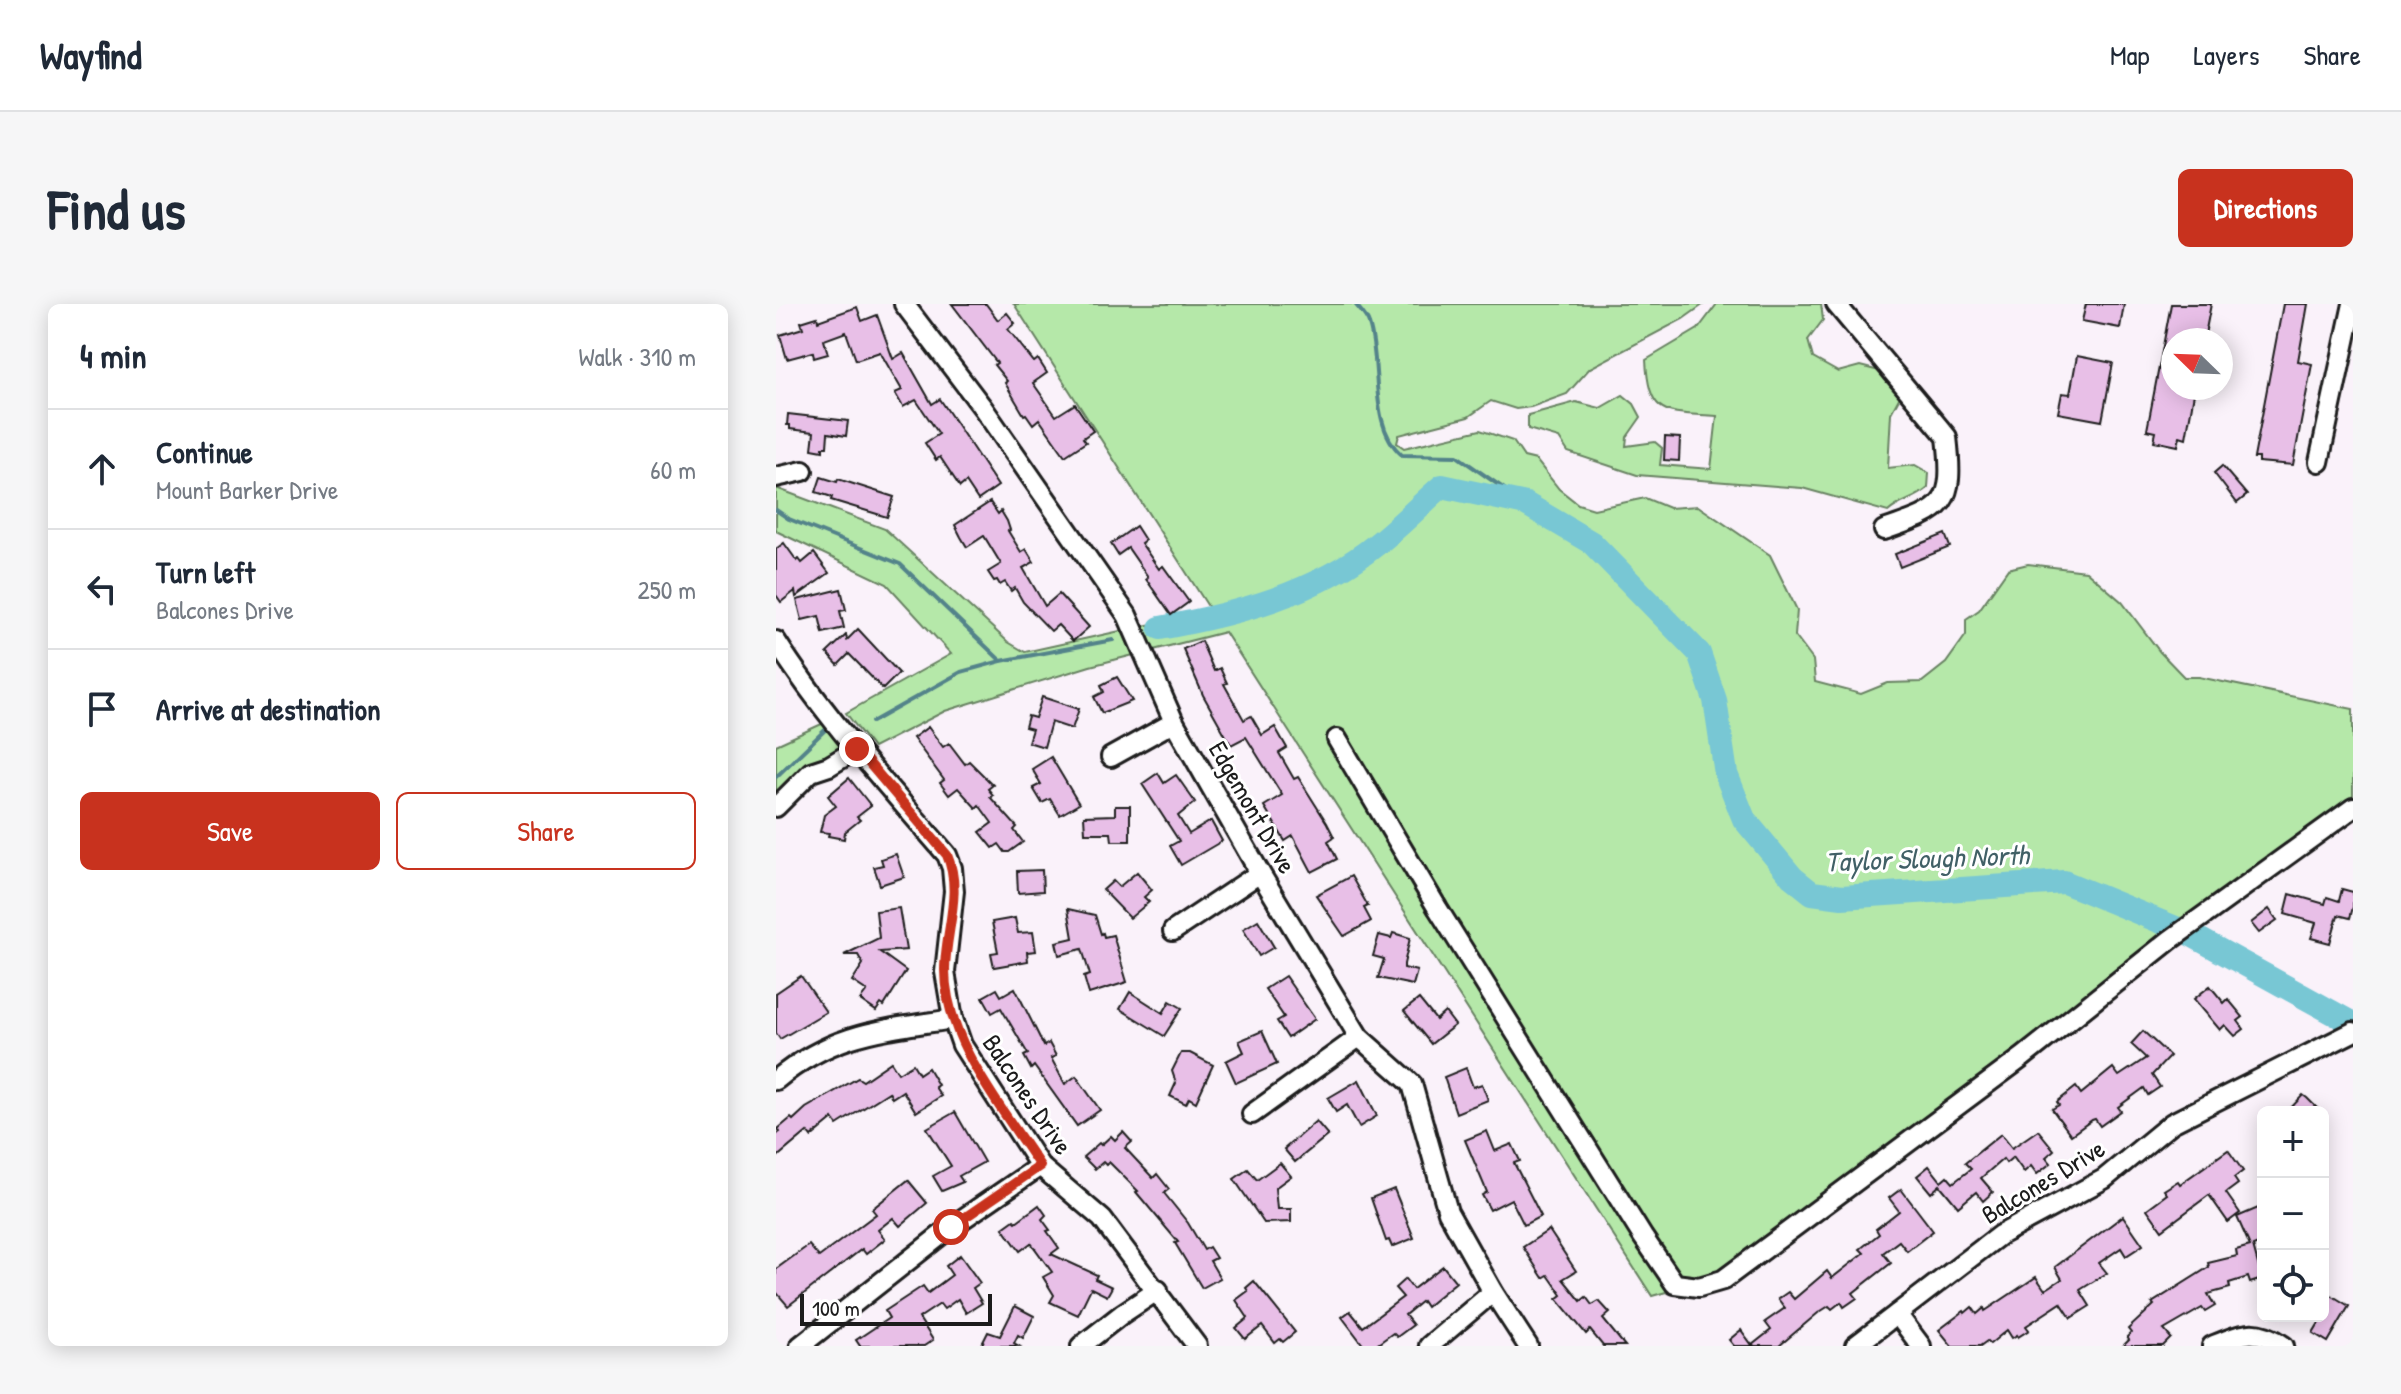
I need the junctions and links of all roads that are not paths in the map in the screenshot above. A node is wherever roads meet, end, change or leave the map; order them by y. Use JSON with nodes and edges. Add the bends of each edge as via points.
{"nodes":[{"id":1,"x":904,"y":304,"type":"edge"},
{"id":2,"x":1836,"y":304,"type":"edge"},
{"id":3,"x":2353,"y":304,"type":"edge"},
{"id":4,"x":2319,"y":462,"type":"dead end"},
{"id":5,"x":803,"y":471,"type":"dead end"},
{"id":6,"x":776,"y":477,"type":"edge"},
{"id":7,"x":1884,"y":530,"type":"dead end"},
{"id":8,"x":776,"y":641,"type":"edge"},
{"id":9,"x":1174,"y":722,"type":"junction"},
{"id":10,"x":1337,"y":739,"type":"dead end"},
{"id":11,"x":857,"y":749,"type":"junction"},
{"id":12,"x":1111,"y":757,"type":"dead end"},
{"id":13,"x":776,"y":807,"type":"edge"},
{"id":14,"x":2353,"y":808,"type":"edge"},
{"id":15,"x":1260,"y":873,"type":"junction"},
{"id":16,"x":1173,"y":931,"type":"dead end"},
{"id":17,"x":953,"y":1019,"type":"junction"},
{"id":18,"x":2353,"y":1032,"type":"edge"},
{"id":19,"x":1359,"y":1037,"type":"junction"},
{"id":20,"x":776,"y":1080,"type":"edge"},
{"id":21,"x":1252,"y":1114,"type":"dead end"},
{"id":22,"x":1040,"y":1166,"type":"junction"},
{"id":23,"x":1158,"y":1290,"type":"junction"},
{"id":24,"x":1493,"y":1292,"type":"junction"},
{"id":25,"x":1897,"y":1314,"type":"junction"},
{"id":26,"x":800,"y":1346,"type":"edge"},
{"id":27,"x":1081,"y":1346,"type":"edge"},
{"id":28,"x":1197,"y":1346,"type":"edge"},
{"id":29,"x":1429,"y":1346,"type":"edge"},
{"id":30,"x":1528,"y":1346,"type":"edge"},
{"id":31,"x":1855,"y":1346,"type":"edge"},
{"id":32,"x":1921,"y":1346,"type":"edge"},
{"id":33,"x":2212,"y":1346,"type":"edge"},
{"id":34,"x":2284,"y":1346,"type":"edge"}],
"edges":[{"from":1,"to":9,"type":"street","name":"Edgemont Drive","via":[[1127,615]]},
{"from":2,"to":7,"type":"street","via":[[1947,437],[1950,462],[1942,504]]},
{"from":3,"to":4,"type":"street"},
{"from":5,"to":6,"type":"street"},
{"from":8,"to":11,"type":"street","name":"Balcones Drive"},
{"from":9,"to":12,"type":"street"},
{"from":9,"to":15,"type":"street","name":"Edgemont Drive"},
{"from":10,"to":14,"type":"street","via":[[1643,1237],[1675,1284],[1699,1287],[1723,1280],[2023,1057],[2170,940]]},
{"from":11,"to":13,"type":"street","via":[[811,772]]},
{"from":11,"to":17,"type":"street","name":"Balcones Drive","via":[[947,855],[952,868],[945,972]]},
{"from":15,"to":16,"type":"street"},
{"from":15,"to":19,"type":"street","name":"Edgemont Drive"},
{"from":17,"to":20,"type":"street","via":[[853,1035]]},
{"from":17,"to":22,"type":"street","name":"Balcones Drive","via":[[962,1045]]},
{"from":18,"to":25,"type":"street","name":"Balcones Drive","via":[[2172,1123],[2104,1179],[2000,1235]]},
{"from":19,"to":21,"type":"street"},
{"from":19,"to":24,"type":"street","name":"Edgemont Drive","via":[[1412,1084],[1448,1212]]},
{"from":22,"to":23,"type":"street","name":"Balcones Drive","via":[[1102,1219]]},
{"from":22,"to":26,"type":"street","via":[[951,1227]]},
{"from":23,"to":27,"type":"street"},
{"from":23,"to":28,"type":"street","name":"Balcones Drive"},
{"from":24,"to":29,"type":"street"},
{"from":24,"to":30,"type":"street","name":"Edgemont Drive"},
{"from":25,"to":31,"type":"street","name":"Balcones Drive"},
{"from":25,"to":32,"type":"street"},
{"from":33,"to":34,"type":"street","via":[[2246,1332]]}]}
